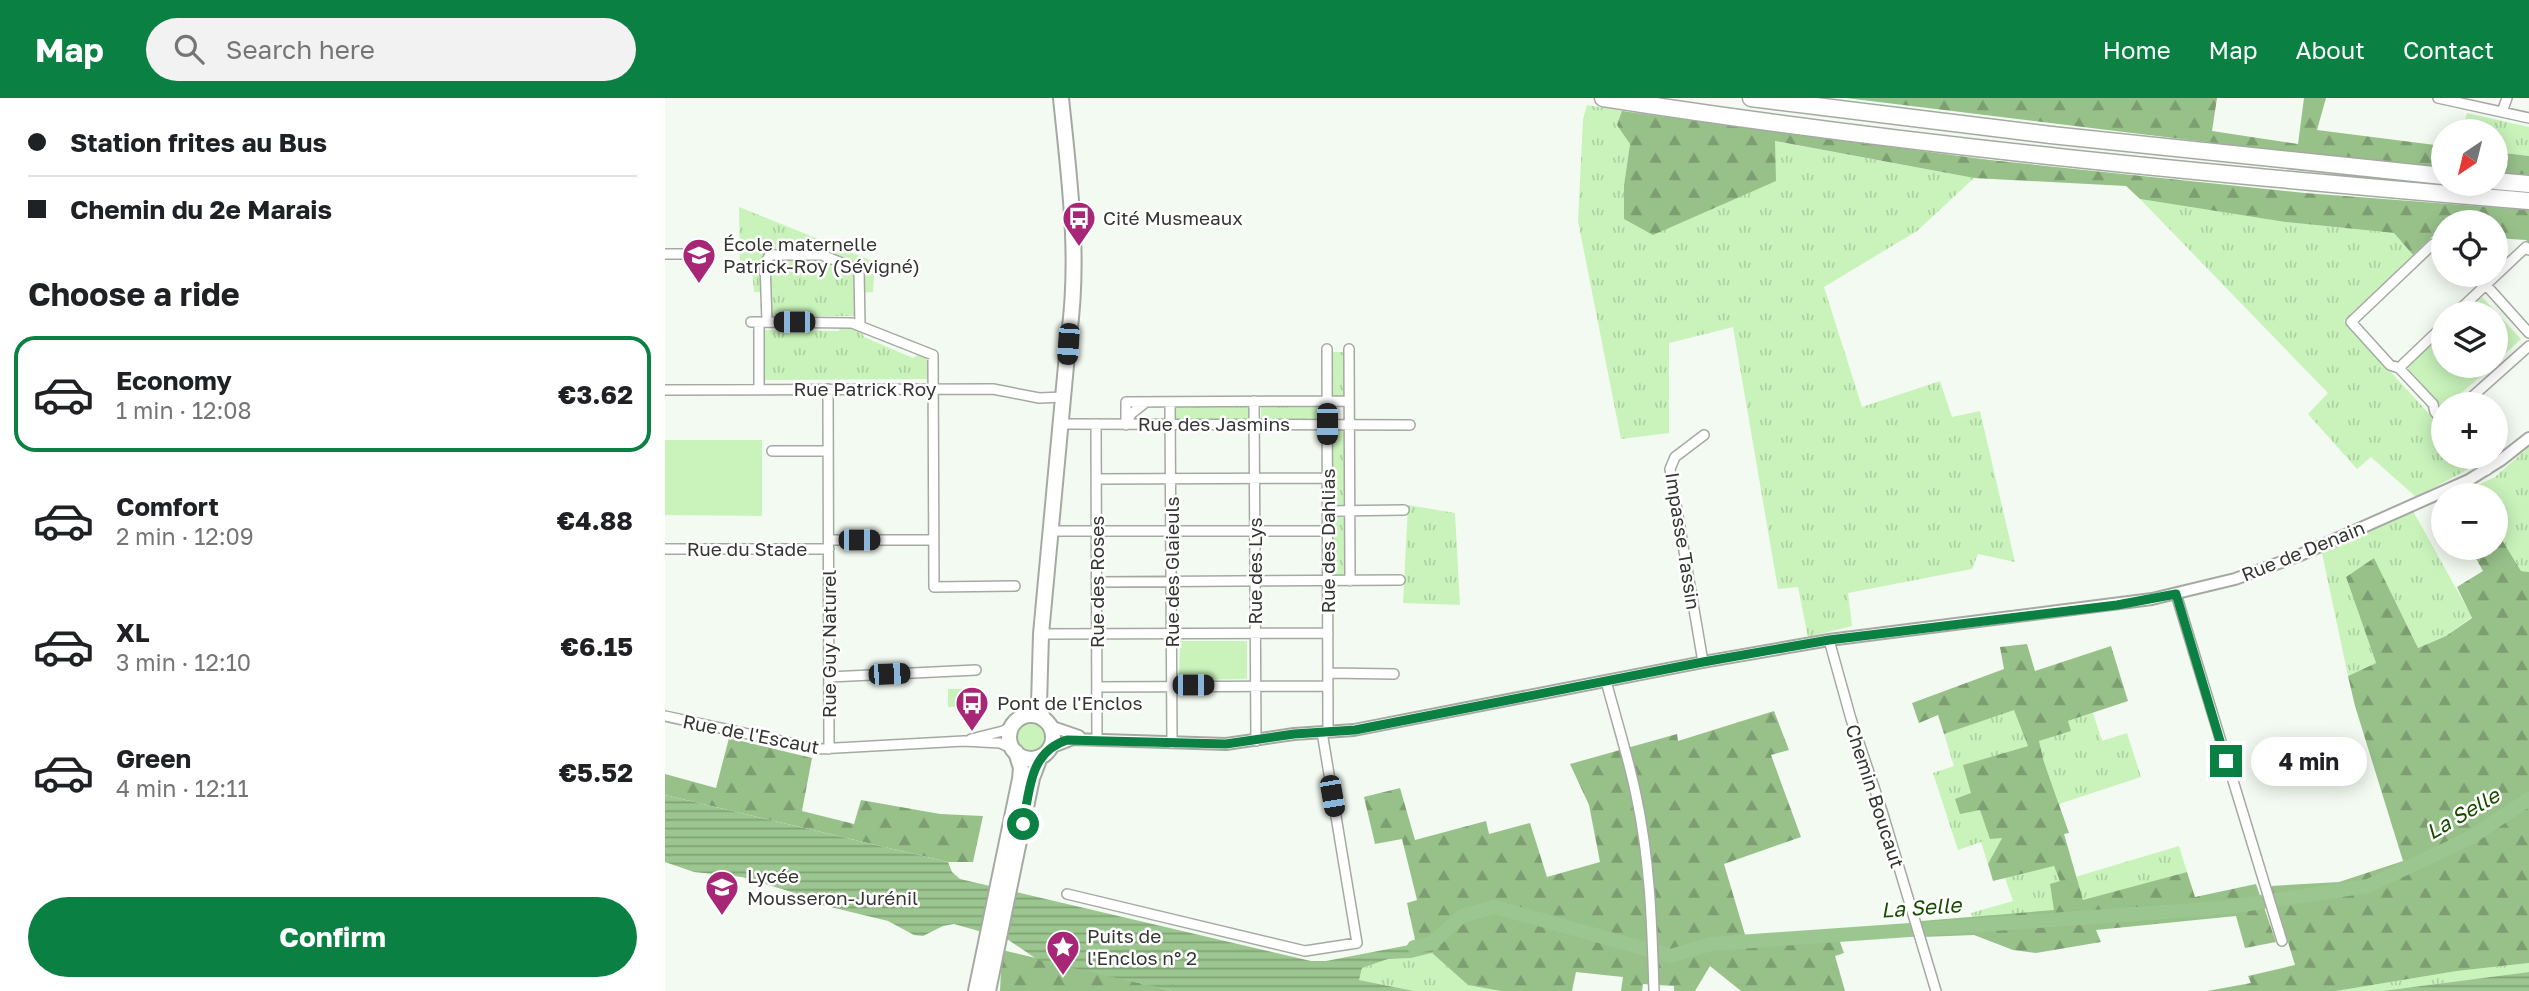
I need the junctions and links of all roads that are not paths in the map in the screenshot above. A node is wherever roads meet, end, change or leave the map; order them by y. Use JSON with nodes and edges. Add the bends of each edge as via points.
{"nodes":[{"id":1,"x":1054,"y":98,"type":"edge"},
{"id":2,"x":1061,"y":98,"type":"edge"},
{"id":3,"x":1603,"y":98,"type":"edge"},
{"id":4,"x":1751,"y":98,"type":"edge"},
{"id":5,"x":2438,"y":98,"type":"edge"},
{"id":6,"x":2507,"y":98,"type":"edge"},
{"id":7,"x":2502,"y":112,"type":"junction"},
{"id":8,"x":2529,"y":118,"type":"edge"},
{"id":9,"x":2431,"y":175,"type":"edge"},
{"id":10,"x":2508,"y":182,"type":"edge"},
{"id":11,"x":2529,"y":184,"type":"edge"},
{"id":12,"x":2529,"y":201,"type":"edge"},
{"id":13,"x":2431,"y":246,"type":"edge"},
{"id":14,"x":2529,"y":250,"type":"edge"},
{"id":15,"x":665,"y":254,"type":"edge"},
{"id":16,"x":694,"y":254,"type":"dead end"},
{"id":17,"x":2508,"y":264,"type":"edge"},
{"id":18,"x":2484,"y":287,"type":"edge"},
{"id":19,"x":2488,"y":287,"type":"edge"},
{"id":20,"x":2469,"y":301,"type":"edge"},
{"id":21,"x":759,"y":322,"type":"junction"},
{"id":22,"x":860,"y":324,"type":"junction"},
{"id":23,"x":2529,"y":333,"type":"edge"},
{"id":24,"x":2431,"y":337,"type":"edge"},
{"id":25,"x":1068,"y":344,"type":"dead end"},
{"id":26,"x":2529,"y":346,"type":"edge"},
{"id":27,"x":1327,"y":349,"type":"dead end"},
{"id":28,"x":1349,"y":349,"type":"dead end"},
{"id":29,"x":2399,"y":368,"type":"junction"},
{"id":30,"x":759,"y":389,"type":"junction"},
{"id":31,"x":828,"y":389,"type":"junction"},
{"id":32,"x":933,"y":389,"type":"junction"},
{"id":33,"x":665,"y":390,"type":"edge"},
{"id":34,"x":2477,"y":392,"type":"edge"},
{"id":35,"x":1064,"y":397,"type":"junction"},
{"id":36,"x":1146,"y":401,"type":"junction"},
{"id":37,"x":1170,"y":401,"type":"junction"},
{"id":38,"x":1254,"y":401,"type":"junction"},
{"id":39,"x":1327,"y":401,"type":"junction"},
{"id":40,"x":1349,"y":401,"type":"junction"},
{"id":41,"x":2431,"y":402,"type":"edge"},
{"id":42,"x":1061,"y":424,"type":"junction"},
{"id":43,"x":1096,"y":424,"type":"junction"},
{"id":44,"x":1170,"y":424,"type":"junction"},
{"id":45,"x":1255,"y":424,"type":"junction"},
{"id":46,"x":1327,"y":424,"type":"junction"},
{"id":47,"x":1350,"y":424,"type":"junction"},
{"id":48,"x":1126,"y":425,"type":"junction"},
{"id":49,"x":1410,"y":425,"type":"dead end"},
{"id":50,"x":1704,"y":435,"type":"dead end"},
{"id":51,"x":2529,"y":438,"type":"edge"},
{"id":52,"x":772,"y":451,"type":"dead end"},
{"id":53,"x":828,"y":451,"type":"junction"},
{"id":54,"x":2487,"y":470,"type":"joint"},
{"id":55,"x":1327,"y":478,"type":"junction"},
{"id":56,"x":1097,"y":479,"type":"junction"},
{"id":57,"x":1171,"y":479,"type":"junction"},
{"id":58,"x":1255,"y":479,"type":"junction"},
{"id":59,"x":1350,"y":510,"type":"junction"},
{"id":60,"x":1405,"y":510,"type":"dead end"},
{"id":61,"x":1328,"y":511,"type":"junction"},
{"id":62,"x":1052,"y":531,"type":"junction"},
{"id":63,"x":1097,"y":531,"type":"junction"},
{"id":64,"x":1255,"y":531,"type":"junction"},
{"id":65,"x":1328,"y":531,"type":"junction"},
{"id":66,"x":1172,"y":532,"type":"junction"},
{"id":67,"x":934,"y":540,"type":"junction"},
{"id":68,"x":829,"y":544,"type":"junction"},
{"id":69,"x":665,"y":549,"type":"edge"},
{"id":70,"x":1172,"y":580,"type":"junction"},
{"id":71,"x":1255,"y":580,"type":"junction"},
{"id":72,"x":1400,"y":580,"type":"dead end"},
{"id":73,"x":1328,"y":581,"type":"junction"},
{"id":74,"x":1350,"y":581,"type":"junction"},
{"id":75,"x":1097,"y":582,"type":"junction"},
{"id":76,"x":1015,"y":586,"type":"dead end"},
{"id":77,"x":2176,"y":594,"type":"junction"},
{"id":78,"x":1328,"y":633,"type":"junction"},
{"id":79,"x":1041,"y":634,"type":"junction"},
{"id":80,"x":1097,"y":634,"type":"junction"},
{"id":81,"x":1172,"y":634,"type":"junction"},
{"id":82,"x":1256,"y":634,"type":"junction"},
{"id":83,"x":1829,"y":640,"type":"junction"},
{"id":84,"x":1703,"y":662,"type":"junction"},
{"id":85,"x":976,"y":670,"type":"dead end"},
{"id":86,"x":1328,"y":673,"type":"junction"},
{"id":87,"x":1394,"y":674,"type":"dead end"},
{"id":88,"x":829,"y":677,"type":"junction"},
{"id":89,"x":1605,"y":681,"type":"junction"},
{"id":90,"x":1172,"y":685,"type":"junction"},
{"id":91,"x":1256,"y":685,"type":"junction"},
{"id":92,"x":1328,"y":686,"type":"junction"},
{"id":93,"x":1097,"y":687,"type":"junction"},
{"id":94,"x":665,"y":716,"type":"edge"},
{"id":95,"x":1017,"y":722,"type":"junction"},
{"id":96,"x":1047,"y":722,"type":"junction"},
{"id":97,"x":1325,"y":732,"type":"junction"},
{"id":98,"x":1095,"y":740,"type":"junction"},
{"id":99,"x":964,"y":741,"type":"junction"},
{"id":100,"x":1256,"y":741,"type":"junction"},
{"id":101,"x":1172,"y":743,"type":"junction"},
{"id":102,"x":829,"y":749,"type":"junction"},
{"id":103,"x":1014,"y":750,"type":"junction"},
{"id":104,"x":1045,"y":752,"type":"junction"},
{"id":105,"x":1006,"y":875,"type":"junction"},
{"id":106,"x":1067,"y":894,"type":"dead end"},
{"id":107,"x":2283,"y":941,"type":"dead end"},
{"id":108,"x":991,"y":946,"type":"junction"},
{"id":109,"x":976,"y":991,"type":"edge"},
{"id":110,"x":988,"y":991,"type":"edge"},
{"id":111,"x":1654,"y":991,"type":"edge"},
{"id":112,"x":1936,"y":991,"type":"edge"}],
"edges":[{"from":1,"to":2,"type":"main road","via":[[1067,245],[1069,335],[1075,246]]},
{"from":3,"to":12,"type":"highway","via":[[1931,143]]},
{"from":4,"to":9,"type":"highway"},
{"from":5,"to":7,"type":"street"},
{"from":6,"to":7,"type":"street"},
{"from":7,"to":8,"type":"street"},
{"from":10,"to":11,"type":"highway"},
{"from":13,"to":29,"type":"street","via":[[2351,322],[2390,365]]},
{"from":14,"to":17,"type":"street","via":[[2526,247]]},
{"from":15,"to":16,"type":"street"},
{"from":18,"to":20,"type":"street"},
{"from":19,"to":23,"type":"street"},
{"from":21,"to":22,"type":"street"},
{"from":21,"to":22,"type":"street","via":[[765,262],[770,255],[822,255],[859,270]]},
{"from":21,"to":30,"type":"street"},
{"from":22,"to":32,"type":"street","via":[[933,355]]},
{"from":24,"to":29,"type":"street"},
{"from":25,"to":35,"type":"main road"},
{"from":26,"to":34,"type":"street"},
{"from":27,"to":39,"type":"street","name":"Rue des Dahlias"},
{"from":28,"to":40,"type":"street"},
{"from":29,"to":41,"type":"street"},
{"from":30,"to":31,"type":"street","name":"Rue Patrick Roy"},
{"from":30,"to":33,"type":"street","name":"Rue Patrick Roy"},
{"from":31,"to":32,"type":"street","name":"Rue Patrick Roy"},
{"from":31,"to":53,"type":"street","name":"Rue Guy Naturel"},
{"from":32,"to":35,"type":"street","name":"Rue Patrick Roy","via":[[1000,389],[1035,397]]},
{"from":32,"to":67,"type":"street"},
{"from":35,"to":42,"type":"main road"},
{"from":36,"to":37,"type":"street"},
{"from":36,"to":48,"type":"street"},
{"from":36,"to":48,"type":"street","via":[[1126,402]]},
{"from":37,"to":38,"type":"street"},
{"from":37,"to":44,"type":"street","name":"Rue des Glaieuls"},
{"from":38,"to":39,"type":"street"},
{"from":38,"to":45,"type":"street","name":"Rue des Lys"},
{"from":39,"to":40,"type":"street"},
{"from":39,"to":46,"type":"street","name":"Rue des Dahlias"},
{"from":40,"to":47,"type":"street"},
{"from":42,"to":43,"type":"street","name":"Rue des Jasmins"},
{"from":42,"to":62,"type":"main road"},
{"from":43,"to":48,"type":"street","name":"Rue des Jasmins"},
{"from":43,"to":56,"type":"street","name":"Rue des Roses"},
{"from":44,"to":45,"type":"street","name":"Rue des Jasmins"},
{"from":44,"to":48,"type":"street","name":"Rue des Jasmins"},
{"from":44,"to":57,"type":"street","name":"Rue des Glaieuls"},
{"from":45,"to":46,"type":"street","name":"Rue des Jasmins"},
{"from":45,"to":58,"type":"street","name":"Rue des Lys"},
{"from":46,"to":47,"type":"street","name":"Rue des Jasmins"},
{"from":46,"to":55,"type":"street","name":"Rue des Dahlias"},
{"from":47,"to":49,"type":"street","name":"Rue des Jasmins"},
{"from":47,"to":59,"type":"street"},
{"from":50,"to":84,"type":"street","name":"Impasse Tassin","via":[[1675,457],[1670,469]]},
{"from":51,"to":54,"type":"street","name":"Rue de Denain"},
{"from":52,"to":53,"type":"street"},
{"from":53,"to":68,"type":"street","name":"Rue Guy Naturel"},
{"from":54,"to":77,"type":"street","name":"Rue de Denain","via":[[2272,567]]},
{"from":55,"to":58,"type":"street"},
{"from":55,"to":61,"type":"street","name":"Rue des Dahlias"},
{"from":56,"to":57,"type":"street"},
{"from":56,"to":63,"type":"street","name":"Rue des Roses"},
{"from":57,"to":58,"type":"street"},
{"from":57,"to":66,"type":"street","name":"Rue des Glaieuls"},
{"from":58,"to":64,"type":"street","name":"Rue des Lys"},
{"from":59,"to":60,"type":"street"},
{"from":59,"to":61,"type":"street"},
{"from":59,"to":74,"type":"street"},
{"from":61,"to":65,"type":"street","name":"Rue des Dahlias"},
{"from":62,"to":63,"type":"street"},
{"from":62,"to":79,"type":"main road"},
{"from":63,"to":66,"type":"street"},
{"from":63,"to":75,"type":"street","name":"Rue des Roses"},
{"from":64,"to":65,"type":"street"},
{"from":64,"to":66,"type":"street"},
{"from":64,"to":71,"type":"street","name":"Rue des Lys"},
{"from":65,"to":73,"type":"street","name":"Rue des Dahlias"},
{"from":66,"to":70,"type":"street","name":"Rue des Glaieuls"},
{"from":67,"to":68,"type":"street"},
{"from":67,"to":76,"type":"street","via":[[934,587]]},
{"from":68,"to":69,"type":"street","name":"Rue du Stade"},
{"from":68,"to":88,"type":"street","name":"Rue Guy Naturel"},
{"from":70,"to":71,"type":"street"},
{"from":70,"to":75,"type":"street"},
{"from":70,"to":81,"type":"street","name":"Rue des Glaieuls"},
{"from":71,"to":73,"type":"street"},
{"from":71,"to":82,"type":"street","name":"Rue des Lys"},
{"from":72,"to":74,"type":"street"},
{"from":73,"to":74,"type":"street"},
{"from":73,"to":78,"type":"street","name":"Rue des Dahlias"},
{"from":75,"to":80,"type":"street","name":"Rue des Roses"},
{"from":77,"to":83,"type":"street","name":"Rue de Denain"},
{"from":77,"to":107,"type":"street"},
{"from":78,"to":82,"type":"street"},
{"from":78,"to":86,"type":"street","name":"Rue des Dahlias"},
{"from":79,"to":80,"type":"street"},
{"from":79,"to":95,"type":"main road","via":[[1029,707]]},
{"from":79,"to":96,"type":"main road","via":[[1039,700]]},
{"from":80,"to":81,"type":"street"},
{"from":80,"to":93,"type":"street","name":"Rue des Roses"},
{"from":81,"to":82,"type":"street"},
{"from":81,"to":90,"type":"street","name":"Rue des Glaieuls"},
{"from":82,"to":91,"type":"street","name":"Rue des Lys"},
{"from":83,"to":84,"type":"street","name":"Rue de Denain"},
{"from":83,"to":112,"type":"street","name":"Chemin Boucaut"},
{"from":84,"to":89,"type":"street","name":"Rue de Denain"},
{"from":85,"to":88,"type":"street"},
{"from":86,"to":87,"type":"street"},
{"from":86,"to":92,"type":"street","name":"Rue des Dahlias"},
{"from":88,"to":102,"type":"street","name":"Rue Guy Naturel"},
{"from":89,"to":97,"type":"street","name":"Rue de Denain","via":[[1396,723]]},
{"from":89,"to":111,"type":"street","via":[[1637,798],[1650,882]]},
{"from":90,"to":91,"type":"street"},
{"from":90,"to":93,"type":"street"},
{"from":90,"to":101,"type":"street","name":"Rue des Glaieuls"},
{"from":91,"to":92,"type":"street"},
{"from":91,"to":100,"type":"street","name":"Rue des Lys"},
{"from":92,"to":97,"type":"street","name":"Rue des Dahlias"},
{"from":93,"to":98,"type":"street","name":"Rue des Roses"},
{"from":94,"to":102,"type":"street","name":"Rue de l'Escaut"},
{"from":95,"to":96,"type":"main road","via":[[1034,715]]},
{"from":95,"to":99,"type":"street","name":"Rue de l'Escaut","via":[[1003,731]]},
{"from":95,"to":103,"type":"main road","via":[[1010,737]]},
{"from":96,"to":98,"type":"street"},
{"from":96,"to":104,"type":"main road","via":[[1053,738]]},
{"from":97,"to":100,"type":"street","name":"Rue de Denain"},
{"from":97,"to":106,"type":"street","name":"Rue des Dahlias","via":[[1357,943],[1301,951]]},
{"from":98,"to":101,"type":"street","name":"Rue de Denain"},
{"from":98,"to":104,"type":"street","via":[[1067,740]]},
{"from":99,"to":102,"type":"street","name":"Rue de l'Escaut"},
{"from":99,"to":103,"type":"street","name":"Rue de l'Escaut","via":[[1000,743]]},
{"from":100,"to":101,"type":"street","name":"Rue de Denain"},
{"from":103,"to":104,"type":"main road","via":[[1027,758]]},
{"from":103,"to":105,"type":"main road","via":[[1021,775]]},
{"from":104,"to":105,"type":"main road","via":[[1033,774]]},
{"from":105,"to":108,"type":"main road"},
{"from":108,"to":109,"type":"main road"},
{"from":108,"to":110,"type":"main road"}]}
